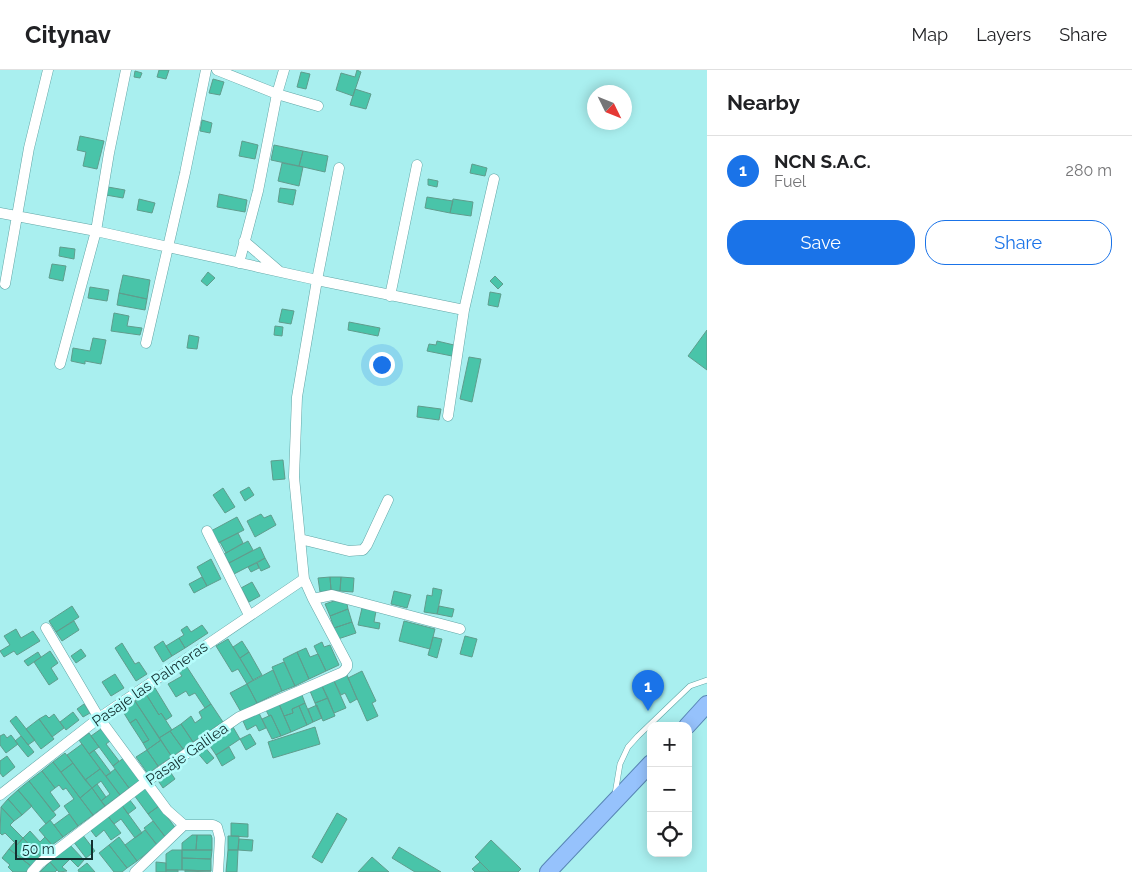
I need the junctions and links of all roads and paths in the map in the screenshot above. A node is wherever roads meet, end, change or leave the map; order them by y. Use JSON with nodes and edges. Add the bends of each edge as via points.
{"nodes":[{"id":1,"x":48,"y":70,"type":"edge"},
{"id":2,"x":126,"y":70,"type":"edge"},
{"id":3,"x":206,"y":70,"type":"edge"},
{"id":4,"x":217,"y":70,"type":"edge"},
{"id":5,"x":284,"y":70,"type":"edge"},
{"id":6,"x":277,"y":94,"type":"junction"},
{"id":7,"x":318,"y":106,"type":"dead end"},
{"id":8,"x":417,"y":166,"type":"dead end"},
{"id":9,"x":339,"y":168,"type":"dead end"},
{"id":10,"x":494,"y":179,"type":"dead end"},
{"id":11,"x":0,"y":212,"type":"edge"},
{"id":12,"x":18,"y":217,"type":"junction"},
{"id":13,"x":96,"y":231,"type":"junction"},
{"id":14,"x":244,"y":241,"type":"junction"},
{"id":15,"x":168,"y":248,"type":"junction"},
{"id":16,"x":239,"y":263,"type":"junction"},
{"id":17,"x":279,"y":272,"type":"junction"},
{"id":18,"x":317,"y":280,"type":"junction"},
{"id":19,"x":5,"y":284,"type":"dead end"},
{"id":20,"x":390,"y":296,"type":"junction"},
{"id":21,"x":464,"y":310,"type":"junction"},
{"id":22,"x":146,"y":343,"type":"dead end"},
{"id":23,"x":60,"y":364,"type":"dead end"},
{"id":24,"x":448,"y":416,"type":"dead end"},
{"id":25,"x":388,"y":500,"type":"dead end"},
{"id":26,"x":207,"y":531,"type":"dead end"},
{"id":27,"x":300,"y":539,"type":"junction"},
{"id":28,"x":304,"y":579,"type":"junction"},
{"id":29,"x":313,"y":598,"type":"junction"},
{"id":30,"x":249,"y":615,"type":"junction"},
{"id":31,"x":46,"y":628,"type":"dead end"},
{"id":32,"x":460,"y":629,"type":"dead end"},
{"id":33,"x":707,"y":680,"type":"edge"},
{"id":34,"x":707,"y":704,"type":"edge"},
{"id":35,"x":99,"y":718,"type":"junction"},
{"id":36,"x":691,"y":722,"type":"edge"},
{"id":37,"x":648,"y":767,"type":"edge"},
{"id":38,"x":147,"y":782,"type":"junction"},
{"id":39,"x":0,"y":795,"type":"edge"},
{"id":40,"x":615,"y":801,"type":"junction"},
{"id":41,"x":184,"y":825,"type":"junction"},
{"id":42,"x":146,"y":867,"type":"edge"},
{"id":43,"x":32,"y":872,"type":"edge"},
{"id":44,"x":135,"y":872,"type":"edge"},
{"id":45,"x":218,"y":872,"type":"edge"},
{"id":46,"x":548,"y":872,"type":"edge"}],
"edges":[{"from":1,"to":12,"type":"street","via":[[29,148]]},
{"from":2,"to":13,"type":"street"},
{"from":3,"to":15,"type":"street"},
{"from":4,"to":6,"type":"street"},
{"from":5,"to":6,"type":"street"},
{"from":6,"to":7,"type":"street"},
{"from":6,"to":14,"type":"street","via":[[258,191]]},
{"from":8,"to":20,"type":"street"},
{"from":9,"to":18,"type":"street"},
{"from":10,"to":21,"type":"street"},
{"from":11,"to":12,"type":"street"},
{"from":12,"to":13,"type":"street"},
{"from":12,"to":19,"type":"street"},
{"from":13,"to":15,"type":"street"},
{"from":13,"to":23,"type":"street"},
{"from":14,"to":16,"type":"street"},
{"from":14,"to":17,"type":"street"},
{"from":15,"to":16,"type":"street"},
{"from":15,"to":22,"type":"street"},
{"from":16,"to":17,"type":"street"},
{"from":17,"to":18,"type":"street"},
{"from":18,"to":20,"type":"street"},
{"from":18,"to":27,"type":"street","via":[[297,398],[294,477]]},
{"from":20,"to":21,"type":"street"},
{"from":21,"to":24,"type":"street"},
{"from":25,"to":27,"type":"street","via":[[362,550],[349,551]]},
{"from":26,"to":30,"type":"street"},
{"from":27,"to":28,"type":"street"},
{"from":28,"to":29,"type":"street"},
{"from":28,"to":30,"type":"street","name":"Pasaje las Palmeras"},
{"from":29,"to":32,"type":"street","via":[[332,595]]},
{"from":29,"to":38,"type":"street","name":"Pasaje Galilea","via":[[348,664],[343,672],[239,718]]},
{"from":30,"to":35,"type":"street","name":"Pasaje las Palmeras"},
{"from":31,"to":35,"type":"street"},
{"from":33,"to":40,"type":"lane","via":[[690,686],[628,748],[620,764]]},
{"from":34,"to":36,"type":"highway"},
{"from":35,"to":38,"type":"street"},
{"from":35,"to":39,"type":"street","name":"Pasaje las Palmeras"},
{"from":37,"to":40,"type":"highway"},
{"from":38,"to":41,"type":"street","via":[[167,810]]},
{"from":38,"to":43,"type":"street","name":"Pasaje Galilea"},
{"from":40,"to":46,"type":"highway"},
{"from":41,"to":42,"type":"street"},
{"from":41,"to":45,"type":"street","via":[[217,827],[220,838]]},
{"from":42,"to":44,"type":"street"}]}
